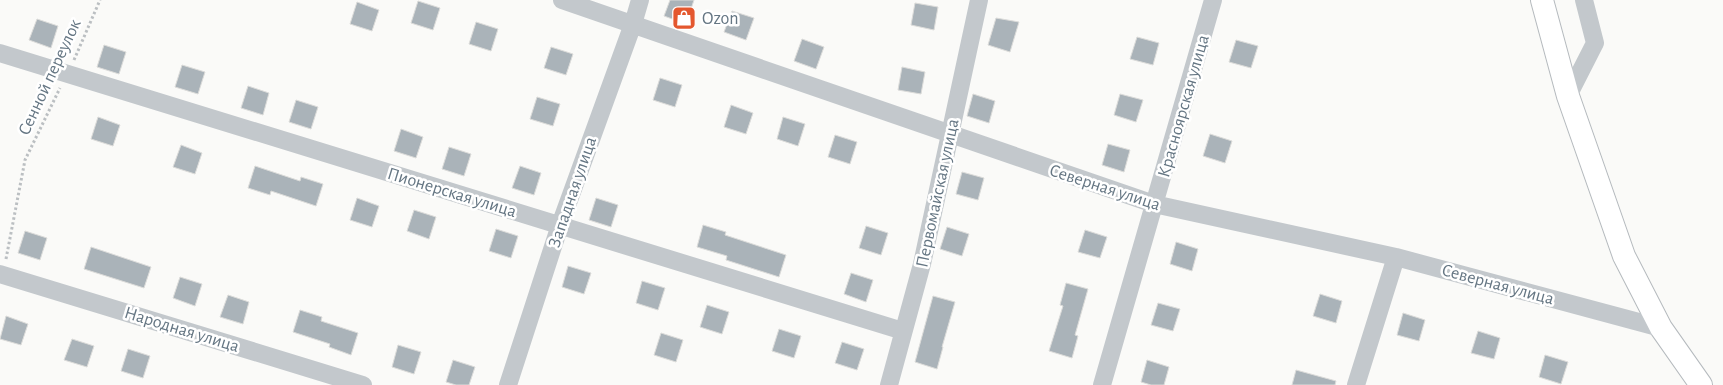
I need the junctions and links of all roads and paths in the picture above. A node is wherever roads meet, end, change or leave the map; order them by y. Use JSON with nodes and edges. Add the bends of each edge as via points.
{"nodes":[{"id":1,"x":100,"y":0,"type":"edge"},
{"id":2,"x":562,"y":0,"type":"edge"},
{"id":3,"x":640,"y":0,"type":"edge"},
{"id":4,"x":979,"y":0,"type":"edge"},
{"id":5,"x":1214,"y":0,"type":"edge"},
{"id":6,"x":1542,"y":0,"type":"edge"},
{"id":7,"x":1584,"y":0,"type":"edge"},
{"id":8,"x":633,"y":24,"type":"junction"},
{"id":9,"x":0,"y":53,"type":"edge"},
{"id":10,"x":67,"y":74,"type":"junction"},
{"id":11,"x":1568,"y":96,"type":"junction"},
{"id":12,"x":950,"y":135,"type":"junction"},
{"id":13,"x":1154,"y":204,"type":"junction"},
{"id":14,"x":560,"y":225,"type":"junction"},
{"id":15,"x":1396,"y":257,"type":"junction"},
{"id":16,"x":1,"y":274,"type":"edge"},
{"id":17,"x":1661,"y":328,"type":"junction"},
{"id":18,"x":903,"y":331,"type":"junction"},
{"id":19,"x":363,"y":385,"type":"edge"},
{"id":20,"x":508,"y":385,"type":"edge"},
{"id":21,"x":889,"y":385,"type":"edge"},
{"id":22,"x":1102,"y":385,"type":"edge"},
{"id":23,"x":1356,"y":385,"type":"edge"},
{"id":24,"x":1701,"y":385,"type":"edge"}],
"edges":[{"from":1,"to":10,"type":"path","name":"Сенной переулок"},
{"from":2,"to":8,"type":"street","name":"Северная улица"},
{"from":3,"to":8,"type":"street","name":"Западная улица"},
{"from":4,"to":12,"type":"street","name":"Первомайская улица"},
{"from":5,"to":13,"type":"street","name":"Красноярская улица"},
{"from":6,"to":11,"type":"main road"},
{"from":7,"to":11,"type":"street","via":[[1594,43]]},
{"from":8,"to":12,"type":"street","name":"Северная улица"},
{"from":8,"to":14,"type":"street","name":"Западная улица"},
{"from":9,"to":10,"type":"street","name":"Пионерская улица"},
{"from":10,"to":14,"type":"street","name":"Пионерская улица"},
{"from":10,"to":16,"type":"path","name":"Сенной переулок","via":[[25,160]]},
{"from":11,"to":17,"type":"main road","via":[[1624,256]]},
{"from":12,"to":13,"type":"street","name":"Северная улица"},
{"from":12,"to":18,"type":"street","name":"Первомайская улица","via":[[922,264]]},
{"from":13,"to":15,"type":"street","name":"Северная улица"},
{"from":13,"to":22,"type":"street","name":"Красноярская улица"},
{"from":14,"to":18,"type":"street","name":"Пионерская улица"},
{"from":14,"to":20,"type":"street","name":"Западная улица"},
{"from":15,"to":17,"type":"street","name":"Северная улица"},
{"from":15,"to":23,"type":"street"},
{"from":16,"to":19,"type":"street","name":"Народная улица"},
{"from":17,"to":24,"type":"main road"},
{"from":18,"to":21,"type":"street","name":"Первомайская улица"}]}
